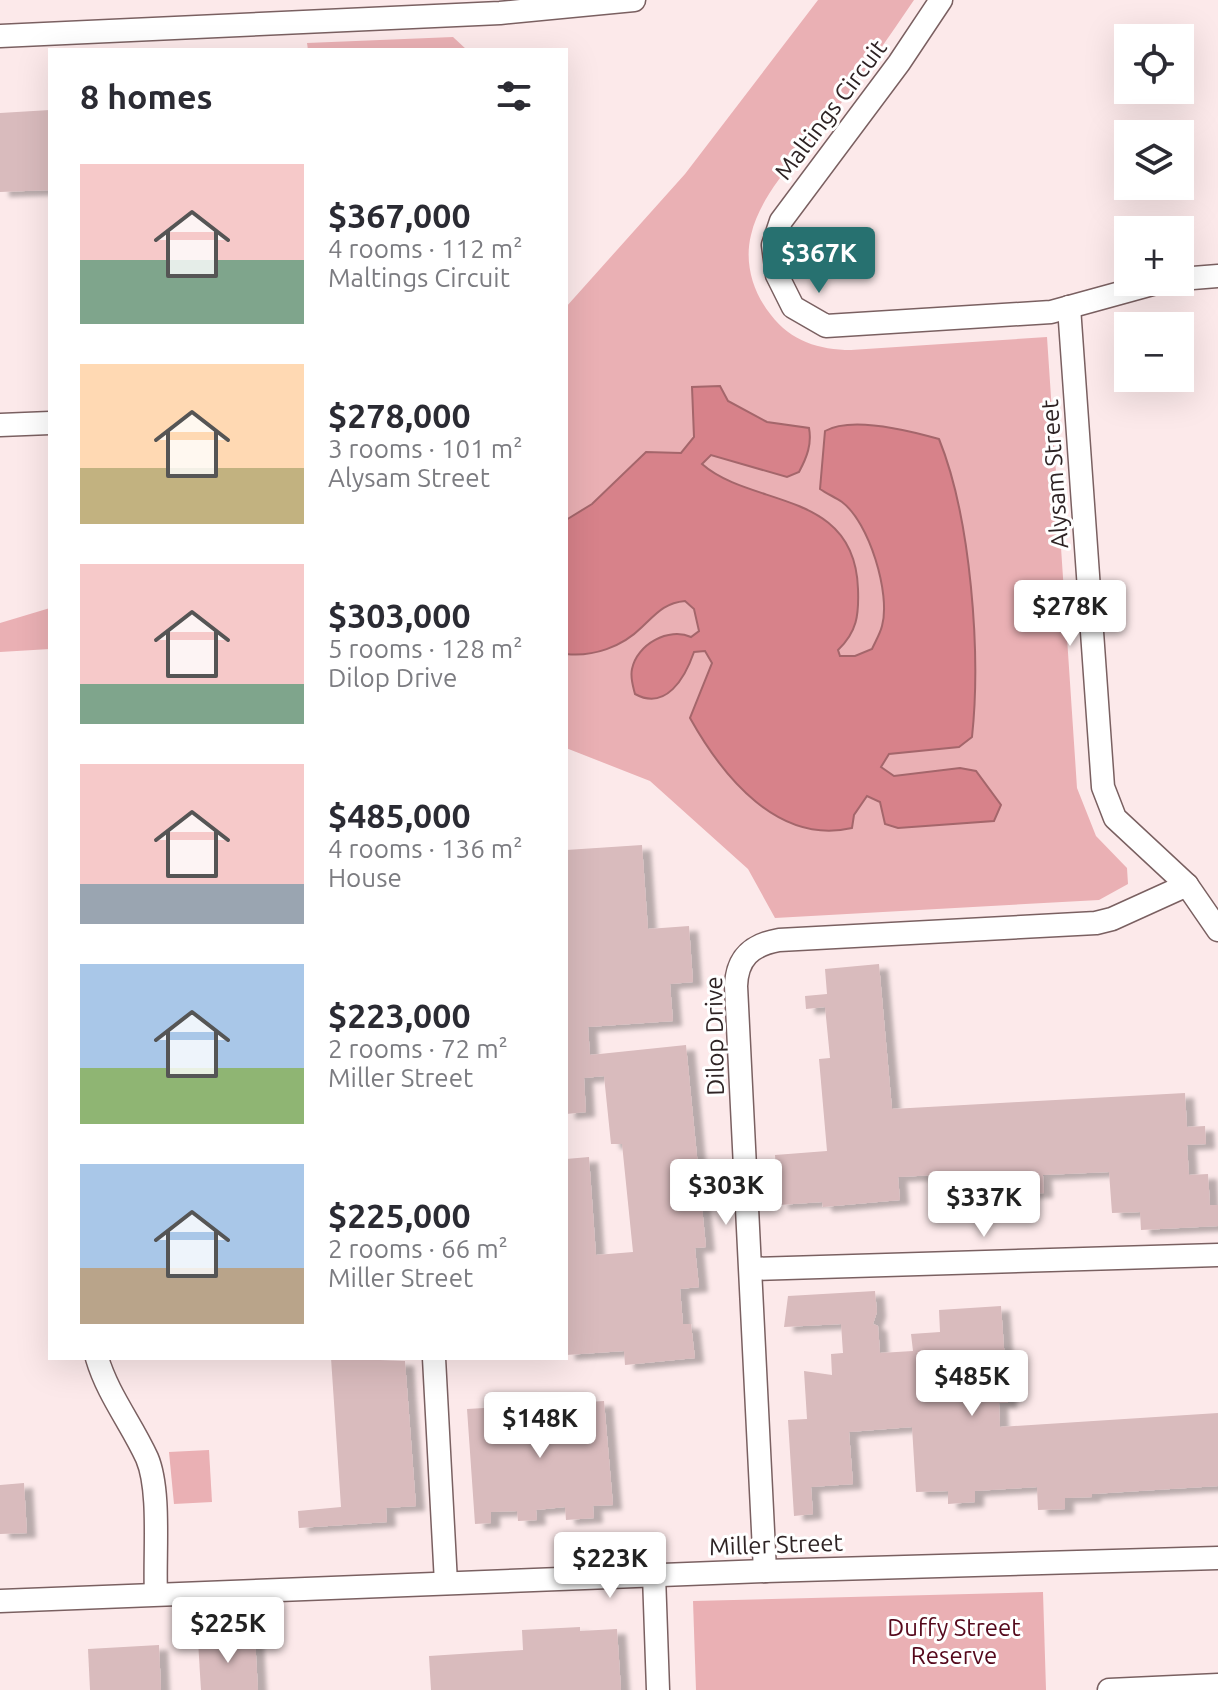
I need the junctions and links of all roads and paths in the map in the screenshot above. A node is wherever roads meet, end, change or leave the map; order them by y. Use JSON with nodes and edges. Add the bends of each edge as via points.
{"nodes":[{"id":1,"x":634,"y":0,"type":"edge"},
{"id":2,"x":941,"y":0,"type":"edge"},
{"id":3,"x":0,"y":36,"type":"edge"},
{"id":4,"x":1218,"y":276,"type":"edge"},
{"id":5,"x":1194,"y":278,"type":"edge"},
{"id":6,"x":1114,"y":295,"type":"edge"},
{"id":7,"x":1069,"y":307,"type":"junction"},
{"id":8,"x":48,"y":423,"type":"edge"},
{"id":9,"x":0,"y":425,"type":"edge"},
{"id":10,"x":1187,"y":885,"type":"junction"},
{"id":11,"x":1218,"y":930,"type":"edge"},
{"id":12,"x":1218,"y":1255,"type":"edge"},
{"id":13,"x":751,"y":1269,"type":"junction"},
{"id":14,"x":98,"y":1360,"type":"edge"},
{"id":15,"x":434,"y":1360,"type":"edge"},
{"id":16,"x":1218,"y":1558,"type":"edge"},
{"id":17,"x":765,"y":1571,"type":"junction"},
{"id":18,"x":654,"y":1575,"type":"junction"},
{"id":19,"x":446,"y":1583,"type":"junction"},
{"id":20,"x":156,"y":1594,"type":"junction"},
{"id":21,"x":0,"y":1601,"type":"edge"},
{"id":22,"x":1218,"y":1685,"type":"edge"},
{"id":23,"x":658,"y":1690,"type":"edge"},
{"id":24,"x":1109,"y":1690,"type":"edge"}],
"edges":[{"from":1,"to":3,"type":"street","via":[[500,13]]},
{"from":2,"to":7,"type":"street","name":"Maltings Circuit","via":[[781,221],[773,245],[777,275],[793,307],[826,326]]},
{"from":4,"to":5,"type":"street"},
{"from":6,"to":7,"type":"street","name":"Maltings Circuit"},
{"from":7,"to":10,"type":"street","name":"Alysam Street","via":[[1103,787],[1115,818]]},
{"from":8,"to":9,"type":"street"},
{"from":10,"to":11,"type":"street","name":"Alysam Street"},
{"from":10,"to":13,"type":"street","name":"Dilop Drive","via":[[1096,923],[779,940],[753,947],[740,964],[736,986]]},
{"from":12,"to":13,"type":"street"},
{"from":13,"to":17,"type":"street","name":"Dilop Drive"},
{"from":14,"to":20,"type":"street","via":[[152,1478]]},
{"from":15,"to":19,"type":"street"},
{"from":16,"to":17,"type":"street","name":"Miller Street"},
{"from":17,"to":18,"type":"street","name":"Miller Street"},
{"from":18,"to":19,"type":"street","name":"Miller Street"},
{"from":18,"to":23,"type":"street"},
{"from":19,"to":20,"type":"street","name":"Miller Street"},
{"from":20,"to":21,"type":"street","name":"Miller Street"},
{"from":22,"to":24,"type":"street"}]}
